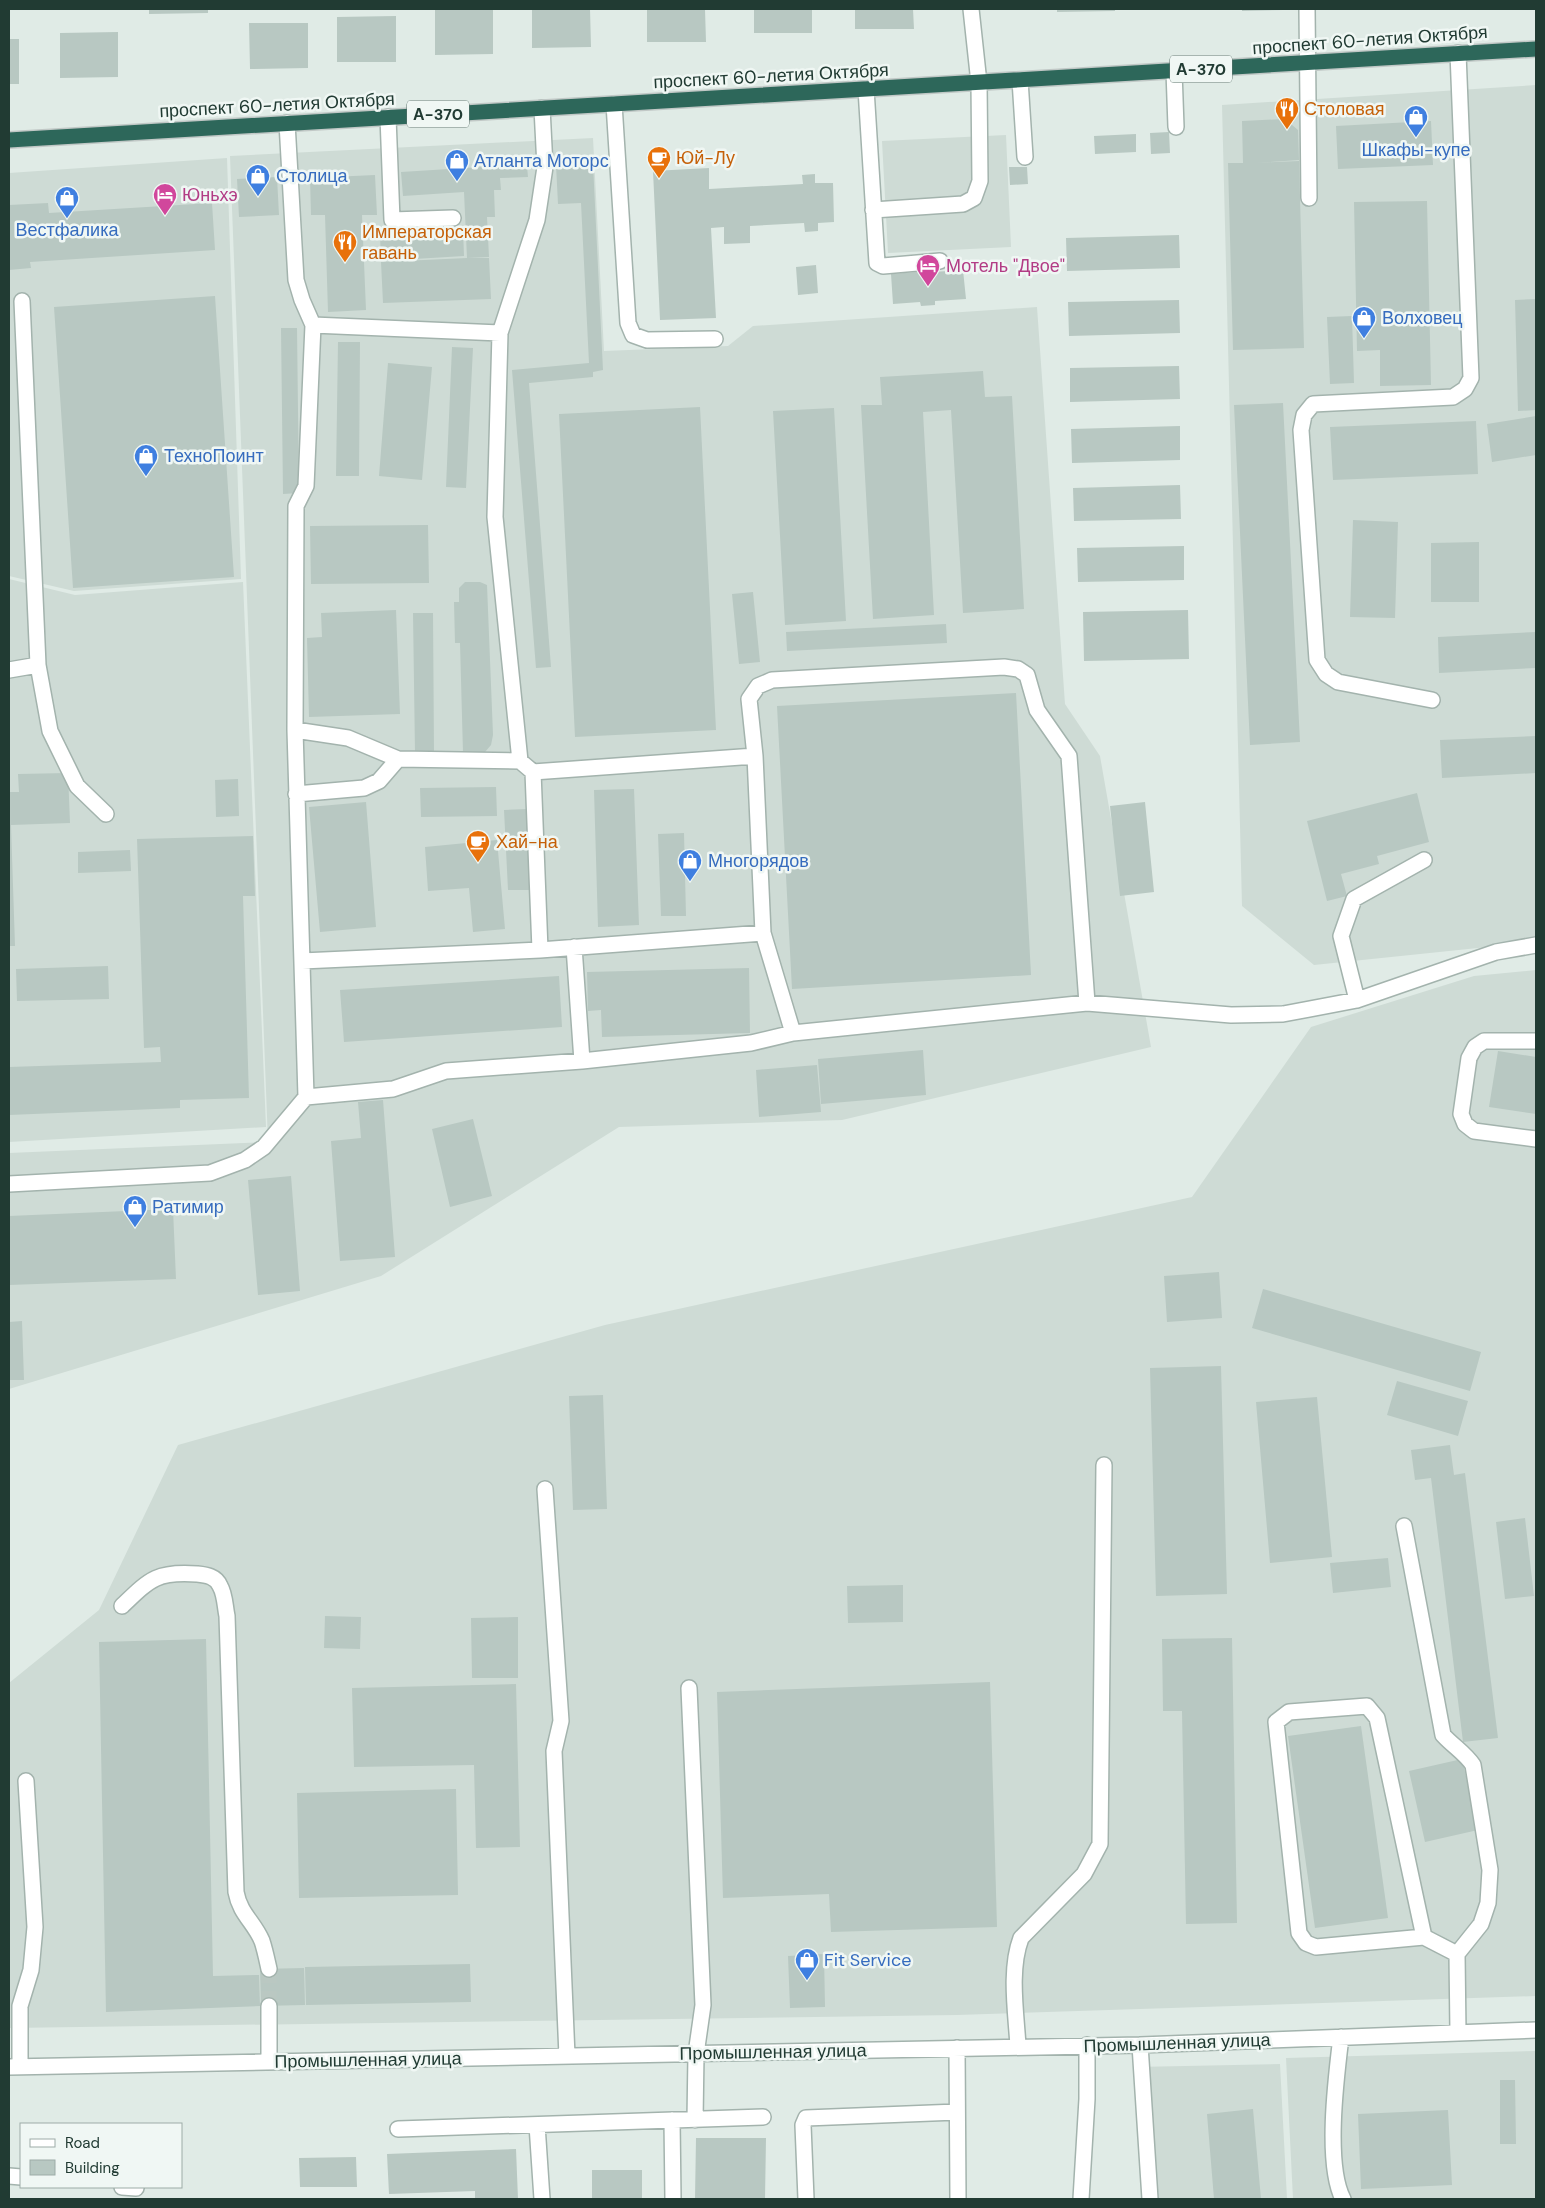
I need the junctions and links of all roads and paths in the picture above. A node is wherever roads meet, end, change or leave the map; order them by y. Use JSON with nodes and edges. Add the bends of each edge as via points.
{"nodes":[{"id":1,"x":971,"y":9,"type":"edge"},
{"id":2,"x":1307,"y":9,"type":"edge"},
{"id":3,"x":1536,"y":49,"type":"edge"},
{"id":4,"x":1458,"y":53,"type":"junction"},
{"id":5,"x":1306,"y":63,"type":"junction"},
{"id":6,"x":1174,"y":71,"type":"junction"},
{"id":7,"x":1020,"y":80,"type":"junction"},
{"id":8,"x":979,"y":83,"type":"junction"},
{"id":9,"x":866,"y":89,"type":"junction"},
{"id":10,"x":614,"y":104,"type":"junction"},
{"id":11,"x":542,"y":108,"type":"junction"},
{"id":12,"x":388,"y":117,"type":"junction"},
{"id":13,"x":287,"y":123,"type":"junction"},
{"id":14,"x":1176,"y":127,"type":"dead end"},
{"id":15,"x":9,"y":140,"type":"edge"},
{"id":16,"x":1025,"y":157,"type":"dead end"},
{"id":17,"x":1308,"y":198,"type":"dead end"},
{"id":18,"x":873,"y":210,"type":"junction"},
{"id":19,"x":453,"y":218,"type":"dead end"},
{"id":20,"x":940,"y":261,"type":"dead end"},
{"id":21,"x":22,"y":301,"type":"dead end"},
{"id":22,"x":313,"y":325,"type":"junction"},
{"id":23,"x":500,"y":333,"type":"junction"},
{"id":24,"x":715,"y":339,"type":"dead end"},
{"id":25,"x":38,"y":665,"type":"junction"},
{"id":26,"x":9,"y":670,"type":"edge"},
{"id":27,"x":1432,"y":700,"type":"dead end"},
{"id":28,"x":295,"y":730,"type":"junction"},
{"id":29,"x":755,"y":756,"type":"junction"},
{"id":30,"x":398,"y":759,"type":"junction"},
{"id":31,"x":520,"y":761,"type":"junction"},
{"id":32,"x":533,"y":772,"type":"junction"},
{"id":33,"x":296,"y":794,"type":"junction"},
{"id":34,"x":106,"y":814,"type":"dead end"},
{"id":35,"x":1424,"y":860,"type":"dead end"},
{"id":36,"x":763,"y":933,"type":"junction"},
{"id":37,"x":1536,"y":945,"type":"edge"},
{"id":38,"x":574,"y":947,"type":"junction"},
{"id":39,"x":540,"y":950,"type":"junction"},
{"id":40,"x":302,"y":962,"type":"junction"},
{"id":41,"x":1357,"y":1000,"type":"junction"},
{"id":42,"x":1087,"y":1003,"type":"junction"},
{"id":43,"x":793,"y":1033,"type":"junction"},
{"id":44,"x":1536,"y":1041,"type":"edge"},
{"id":45,"x":582,"y":1061,"type":"junction"},
{"id":46,"x":306,"y":1097,"type":"junction"},
{"id":47,"x":1536,"y":1139,"type":"edge"},
{"id":48,"x":9,"y":1184,"type":"edge"},
{"id":49,"x":1104,"y":1465,"type":"dead end"},
{"id":50,"x":545,"y":1490,"type":"dead end"},
{"id":51,"x":1404,"y":1526,"type":"dead end"},
{"id":52,"x":122,"y":1606,"type":"dead end"},
{"id":53,"x":689,"y":1688,"type":"dead end"},
{"id":54,"x":26,"y":1781,"type":"dead end"},
{"id":55,"x":1424,"y":1937,"type":"junction"},
{"id":56,"x":1457,"y":1954,"type":"junction"},
{"id":57,"x":269,"y":1969,"type":"tunnel mouth"},
{"id":58,"x":268,"y":2006,"type":"tunnel mouth"},
{"id":59,"x":1536,"y":2030,"type":"edge"},
{"id":60,"x":1458,"y":2033,"type":"junction"},
{"id":61,"x":1341,"y":2037,"type":"junction"},
{"id":62,"x":1087,"y":2045,"type":"junction"},
{"id":63,"x":1140,"y":2045,"type":"junction"},
{"id":64,"x":1018,"y":2046,"type":"junction"},
{"id":65,"x":956,"y":2048,"type":"junction"},
{"id":66,"x":696,"y":2054,"type":"junction"},
{"id":67,"x":567,"y":2056,"type":"junction"},
{"id":68,"x":269,"y":2062,"type":"junction"},
{"id":69,"x":15,"y":2067,"type":"edge"},
{"id":70,"x":957,"y":2112,"type":"junction"},
{"id":71,"x":763,"y":2117,"type":"dead end"},
{"id":72,"x":672,"y":2120,"type":"junction"},
{"id":73,"x":694,"y":2120,"type":"junction"},
{"id":74,"x":537,"y":2125,"type":"junction"},
{"id":75,"x":398,"y":2129,"type":"dead end"},
{"id":76,"x":542,"y":2199,"type":"edge"},
{"id":77,"x":673,"y":2199,"type":"edge"},
{"id":78,"x":806,"y":2199,"type":"edge"},
{"id":79,"x":958,"y":2199,"type":"edge"},
{"id":80,"x":1080,"y":2199,"type":"edge"},
{"id":81,"x":1150,"y":2199,"type":"edge"},
{"id":82,"x":1343,"y":2199,"type":"edge"}],
"edges":[{"from":1,"to":8,"type":"street"},
{"from":2,"to":5,"type":"street"},
{"from":3,"to":4,"type":"highway","name":"проспект 60-летия Октября","number":"А-370"},
{"from":4,"to":5,"type":"highway","name":"проспект 60-летия Октября","number":"А-370"},
{"from":4,"to":27,"type":"street","via":[[1471,378],[1465,389],[1453,397],[1313,404],[1304,415],[1301,430],[1317,660],[1326,674],[1338,682]]},
{"from":5,"to":6,"type":"highway","name":"проспект 60-летия Октября","number":"А-370"},
{"from":5,"to":17,"type":"street"},
{"from":6,"to":7,"type":"highway","name":"проспект 60-летия Октября","number":"А-370"},
{"from":6,"to":14,"type":"street"},
{"from":7,"to":8,"type":"highway","name":"проспект 60-летия Октября","number":"А-370"},
{"from":7,"to":16,"type":"street"},
{"from":8,"to":9,"type":"highway","name":"проспект 60-летия Октября","number":"А-370"},
{"from":8,"to":18,"type":"street","via":[[980,181],[974,198],[963,204]]},
{"from":9,"to":10,"type":"highway","name":"проспект 60-летия Октября","number":"А-370"},
{"from":9,"to":18,"type":"street"},
{"from":10,"to":11,"type":"highway","name":"проспект 60-летия Октября","number":"А-370"},
{"from":10,"to":24,"type":"street","via":[[628,323],[633,335],[647,340]]},
{"from":11,"to":12,"type":"highway","name":"проспект 60-летия Октября","number":"А-370"},
{"from":11,"to":23,"type":"street","via":[[545,167],[537,220]]},
{"from":12,"to":13,"type":"highway","name":"проспект 60-летия Октября","number":"А-370"},
{"from":12,"to":19,"type":"street","via":[[392,220]]},
{"from":13,"to":15,"type":"highway","name":"проспект 60-летия Октября","number":"А-370"},
{"from":13,"to":22,"type":"street","via":[[296,280]]},
{"from":18,"to":20,"type":"street","via":[[877,263],[883,266]]},
{"from":21,"to":25,"type":"street"},
{"from":22,"to":23,"type":"street"},
{"from":22,"to":28,"type":"street","via":[[306,486],[296,506]]},
{"from":23,"to":31,"type":"street","via":[[495,517]]},
{"from":25,"to":26,"type":"street"},
{"from":25,"to":34,"type":"street","via":[[50,731],[78,786]]},
{"from":28,"to":30,"type":"street","via":[[348,738]]},
{"from":28,"to":33,"type":"street"},
{"from":29,"to":32,"type":"street"},
{"from":29,"to":36,"type":"street"},
{"from":29,"to":42,"type":"street","via":[[749,699],[758,686],[772,680],[1004,667],[1018,669],[1027,675],[1037,710],[1069,756]]},
{"from":30,"to":31,"type":"street"},
{"from":30,"to":33,"type":"street","via":[[379,781],[364,788]]},
{"from":31,"to":32,"type":"street"},
{"from":32,"to":39,"type":"street"},
{"from":33,"to":40,"type":"street"},
{"from":35,"to":41,"type":"street","via":[[1354,899],[1341,936]]},
{"from":36,"to":38,"type":"street"},
{"from":36,"to":43,"type":"street"},
{"from":37,"to":41,"type":"street","via":[[1496,952]]},
{"from":38,"to":39,"type":"street"},
{"from":38,"to":45,"type":"street"},
{"from":39,"to":40,"type":"street"},
{"from":40,"to":46,"type":"street"},
{"from":41,"to":42,"type":"street","via":[[1283,1014],[1231,1014]]},
{"from":42,"to":43,"type":"street"},
{"from":43,"to":45,"type":"street","via":[[751,1043]]},
{"from":44,"to":47,"type":"street","via":[[1484,1041],[1475,1047],[1469,1058],[1461,1114],[1465,1124],[1474,1131]]},
{"from":45,"to":46,"type":"street","via":[[446,1072],[393,1089]]},
{"from":46,"to":48,"type":"street","via":[[264,1147],[245,1160],[210,1173]]},
{"from":49,"to":64,"type":"street","via":[[1100,1844],[1084,1874],[1021,1938],[1016,1951]]},
{"from":50,"to":67,"type":"street","via":[[561,1722],[554,1751]]},
{"from":51,"to":56,"type":"street","via":[[1443,1735],[1466,1754],[1473,1766],[1490,1870],[1488,1903],[1480,1924]]},
{"from":52,"to":57,"type":"street","via":[[151,1581],[171,1572],[205,1575],[215,1578],[221,1586],[227,1616],[236,1892],[244,1916],[262,1941]]},
{"from":53,"to":66,"type":"street","via":[[703,2006]]},
{"from":54,"to":69,"type":"street","via":[[36,1927],[31,1970],[20,2006]]},
{"from":55,"to":55,"type":"street","via":[[1316,1947],[1306,1943],[1299,1933],[1276,1722],[1289,1712],[1367,1706],[1373,1710]]},
{"from":55,"to":56,"type":"street"},
{"from":56,"to":60,"type":"street"},
{"from":58,"to":68,"type":"street"},
{"from":59,"to":60,"type":"street","name":"Промышленная улица"},
{"from":60,"to":61,"type":"street","name":"Промышленная улица"},
{"from":61,"to":63,"type":"street","name":"Промышленная улица"},
{"from":61,"to":82,"type":"street","via":[[1333,2126],[1337,2188]]},
{"from":62,"to":63,"type":"street","name":"Промышленная улица"},
{"from":62,"to":64,"type":"street","name":"Промышленная улица"},
{"from":62,"to":80,"type":"street"},
{"from":63,"to":81,"type":"street"},
{"from":64,"to":65,"type":"street","name":"Промышленная улица"},
{"from":65,"to":66,"type":"street","name":"Промышленная улица"},
{"from":65,"to":70,"type":"street"},
{"from":66,"to":67,"type":"street","name":"Промышленная улица"},
{"from":66,"to":73,"type":"street"},
{"from":67,"to":68,"type":"street","name":"Промышленная улица"},
{"from":68,"to":69,"type":"street","name":"Промышленная улица"},
{"from":70,"to":78,"type":"street","via":[[806,2118],[802,2126]]},
{"from":70,"to":79,"type":"street"},
{"from":71,"to":73,"type":"street"},
{"from":72,"to":73,"type":"street"},
{"from":72,"to":74,"type":"street"},
{"from":72,"to":77,"type":"street"},
{"from":74,"to":75,"type":"street"},
{"from":74,"to":76,"type":"street"}]}
